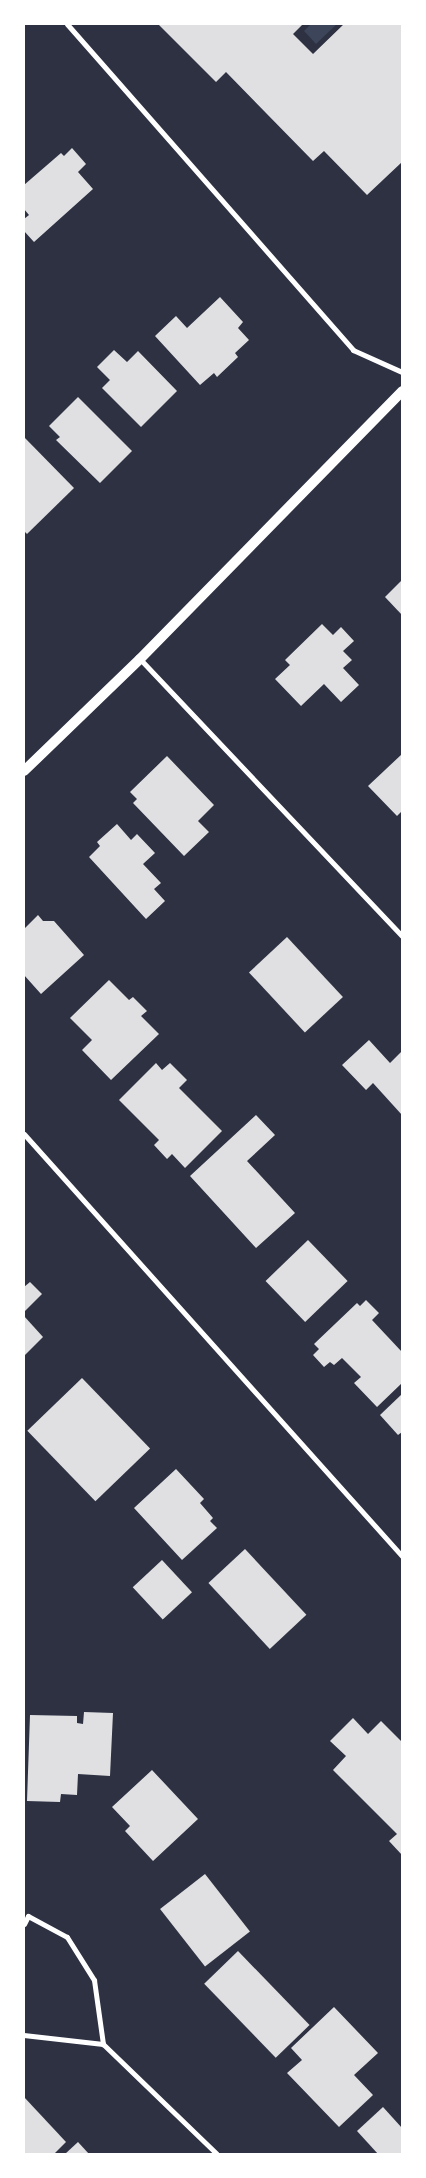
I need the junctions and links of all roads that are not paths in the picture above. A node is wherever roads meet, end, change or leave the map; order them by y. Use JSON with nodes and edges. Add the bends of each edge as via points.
{"nodes":[{"id":1,"x":67,"y":24,"type":"edge"},
{"id":2,"x":402,"y":372,"type":"edge"},
{"id":3,"x":402,"y":391,"type":"edge"},
{"id":4,"x":140,"y":659,"type":"junction"},
{"id":5,"x":24,"y":770,"type":"edge"},
{"id":6,"x":402,"y":936,"type":"edge"},
{"id":7,"x":24,"y":1134,"type":"edge"},
{"id":8,"x":402,"y":1556,"type":"edge"},
{"id":9,"x":24,"y":1924,"type":"edge"},
{"id":10,"x":24,"y":2035,"type":"edge"},
{"id":11,"x":103,"y":2044,"type":"junction"},
{"id":12,"x":217,"y":2154,"type":"edge"}],
"edges":[{"from":1,"to":2,"type":"street","via":[[353,350]]},
{"from":3,"to":4,"type":"main road"},
{"from":4,"to":5,"type":"main road"},
{"from":4,"to":6,"type":"street"},
{"from":7,"to":8,"type":"street"},
{"from":9,"to":11,"type":"street","via":[[28,1916],[67,1937],[94,1980]]},
{"from":10,"to":11,"type":"street"},
{"from":11,"to":12,"type":"street"}]}
